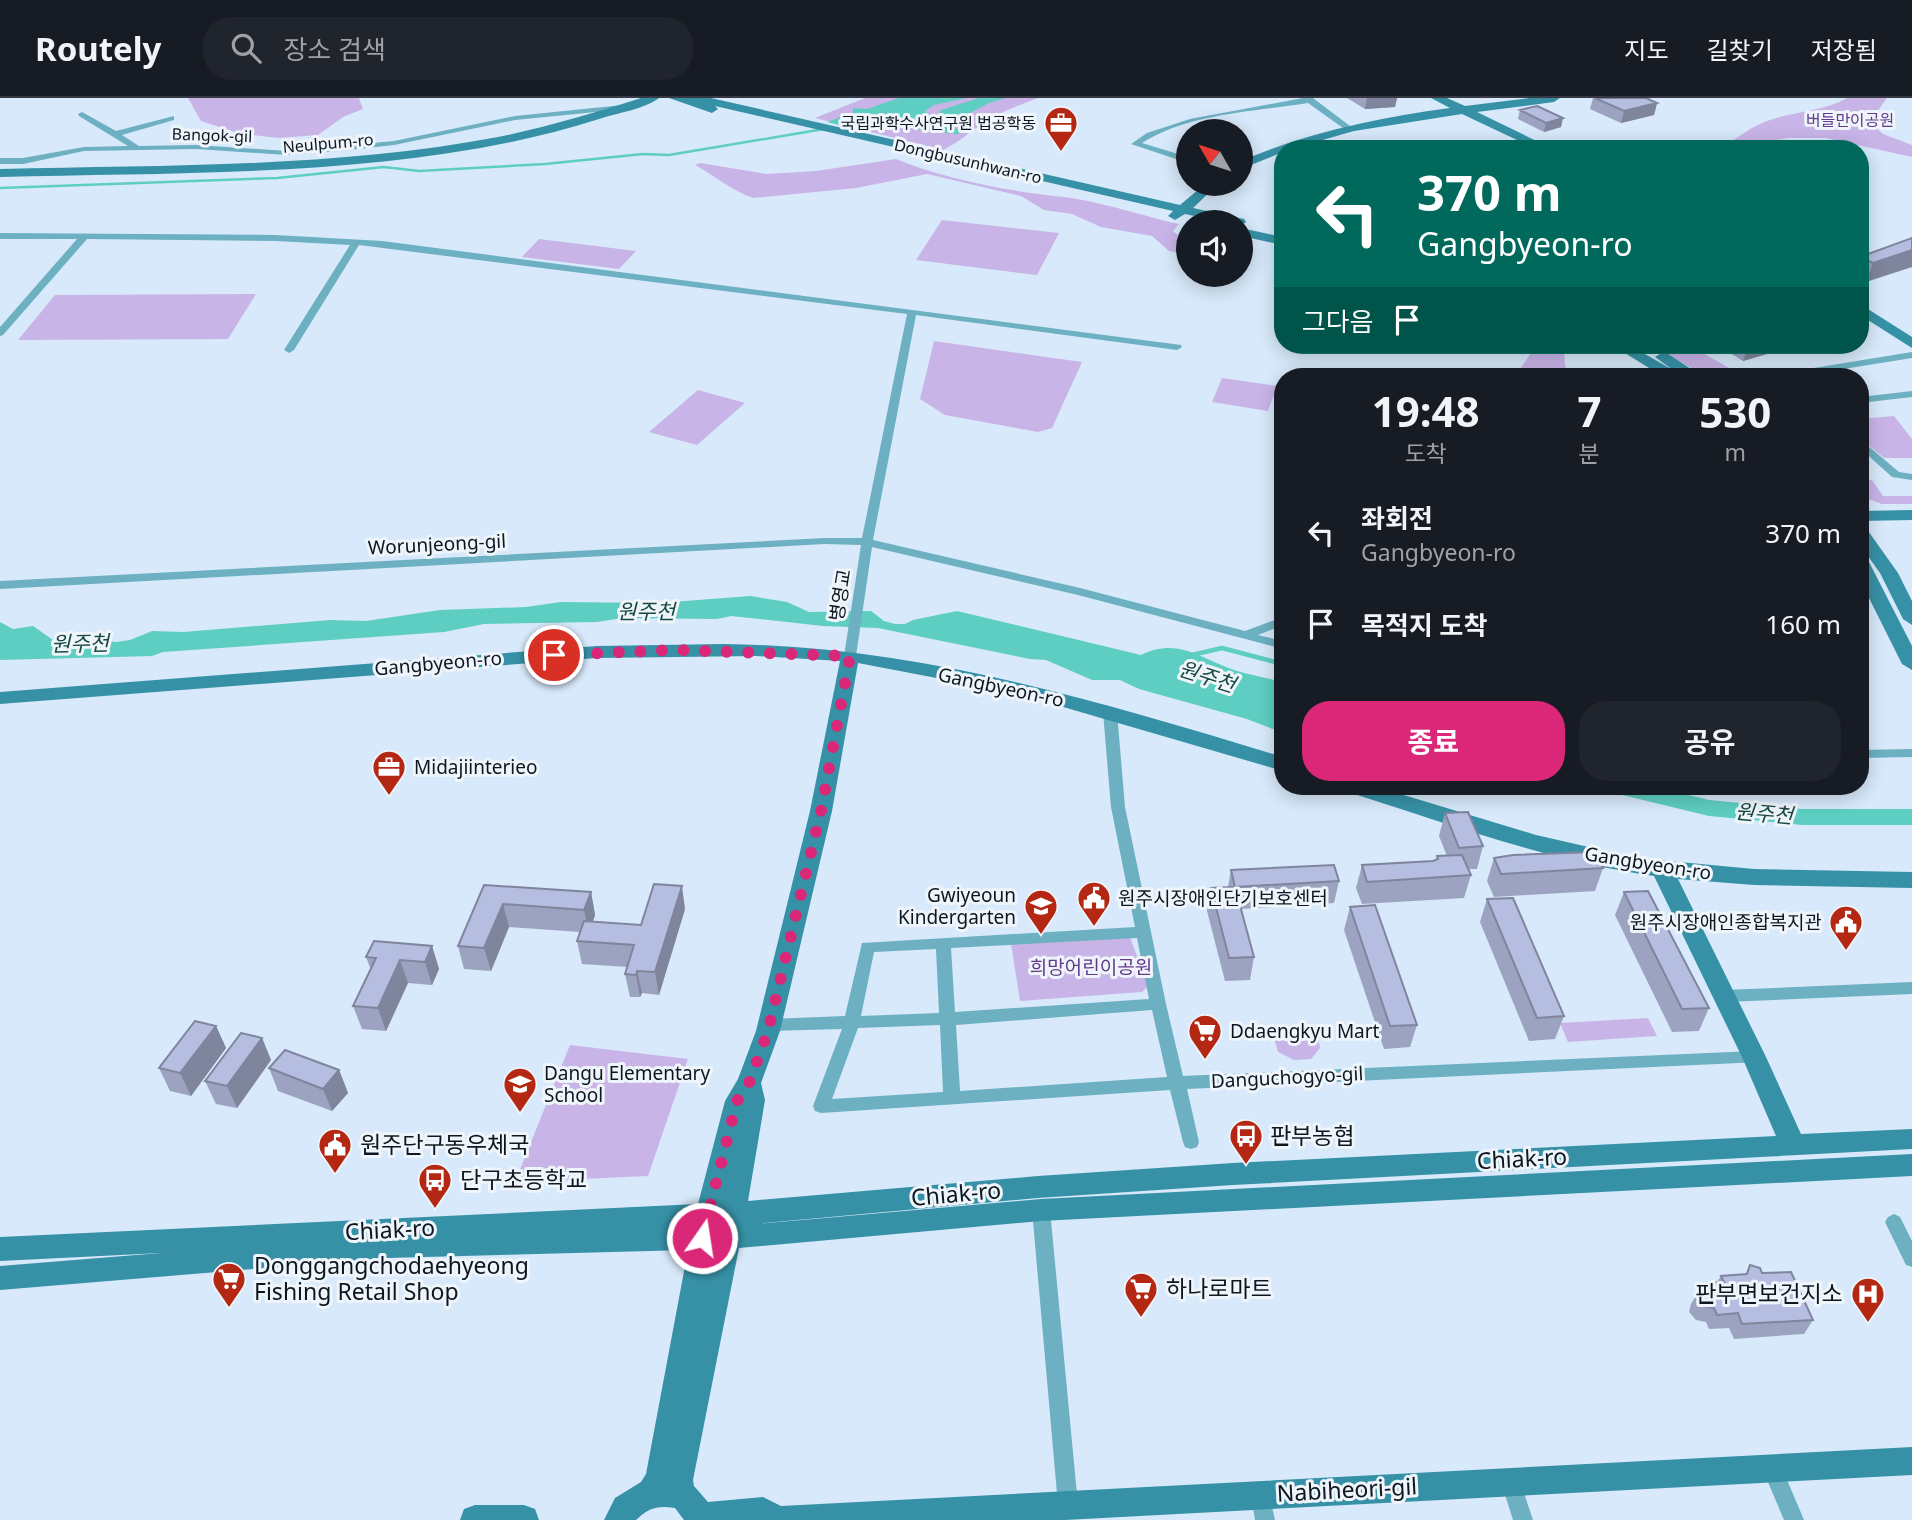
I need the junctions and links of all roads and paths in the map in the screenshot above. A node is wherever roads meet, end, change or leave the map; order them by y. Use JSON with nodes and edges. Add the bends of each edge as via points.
{"nodes":[{"id":1,"x":653,"y":98,"type":"edge"},
{"id":2,"x":675,"y":98,"type":"edge"},
{"id":3,"x":698,"y":98,"type":"edge"},
{"id":4,"x":1437,"y":98,"type":"edge"},
{"id":5,"x":1525,"y":98,"type":"edge"},
{"id":6,"x":1554,"y":98,"type":"edge"},
{"id":7,"x":1309,"y":99,"type":"edge"},
{"id":8,"x":631,"y":106,"type":"junction"},
{"id":9,"x":1462,"y":110,"type":"junction"},
{"id":10,"x":82,"y":114,"type":"dead end"},
{"id":11,"x":171,"y":118,"type":"dead end"},
{"id":12,"x":1206,"y":119,"type":"edge"},
{"id":13,"x":1176,"y":126,"type":"edge"},
{"id":14,"x":800,"y":127,"type":"junction"},
{"id":15,"x":1347,"y":127,"type":"junction"},
{"id":16,"x":116,"y":134,"type":"junction"},
{"id":17,"x":1290,"y":140,"type":"edge"},
{"id":18,"x":1304,"y":140,"type":"edge"},
{"id":19,"x":1527,"y":140,"type":"edge"},
{"id":20,"x":1274,"y":146,"type":"edge"},
{"id":21,"x":137,"y":148,"type":"junction"},
{"id":22,"x":1274,"y":152,"type":"edge"},
{"id":23,"x":1253,"y":154,"type":"edge"},
{"id":24,"x":1176,"y":156,"type":"edge"},
{"id":25,"x":1253,"y":160,"type":"edge"},
{"id":26,"x":0,"y":162,"type":"edge"},
{"id":27,"x":0,"y":173,"type":"edge"},
{"id":28,"x":1191,"y":196,"type":"edge"},
{"id":29,"x":1196,"y":196,"type":"edge"},
{"id":30,"x":1174,"y":212,"type":"junction"},
{"id":31,"x":1253,"y":225,"type":"edge"},
{"id":32,"x":1274,"y":230,"type":"edge"},
{"id":33,"x":1253,"y":235,"type":"edge"},
{"id":34,"x":0,"y":236,"type":"edge"},
{"id":35,"x":85,"y":236,"type":"junction"},
{"id":36,"x":1274,"y":239,"type":"edge"},
{"id":37,"x":356,"y":243,"type":"junction"},
{"id":38,"x":912,"y":312,"type":"junction"},
{"id":39,"x":1869,"y":314,"type":"edge"},
{"id":40,"x":0,"y":333,"type":"edge"},
{"id":41,"x":1912,"y":344,"type":"edge"},
{"id":42,"x":1177,"y":347,"type":"dead end"},
{"id":43,"x":289,"y":350,"type":"dead end"},
{"id":44,"x":1635,"y":354,"type":"edge"},
{"id":45,"x":1657,"y":354,"type":"edge"},
{"id":46,"x":1912,"y":355,"type":"edge"},
{"id":47,"x":1659,"y":368,"type":"edge"},
{"id":48,"x":1681,"y":368,"type":"edge"},
{"id":49,"x":1832,"y":368,"type":"edge"},
{"id":50,"x":1912,"y":394,"type":"edge"},
{"id":51,"x":1869,"y":399,"type":"edge"},
{"id":52,"x":1869,"y":450,"type":"edge"},
{"id":53,"x":1912,"y":477,"type":"edge"},
{"id":54,"x":1912,"y":515,"type":"edge"},
{"id":55,"x":1869,"y":516,"type":"edge"},
{"id":56,"x":1869,"y":545,"type":"edge"},
{"id":57,"x":867,"y":546,"type":"junction"},
{"id":58,"x":1869,"y":579,"type":"edge"},
{"id":59,"x":0,"y":585,"type":"edge"},
{"id":60,"x":1912,"y":619,"type":"edge"},
{"id":61,"x":1274,"y":624,"type":"edge"},
{"id":62,"x":1246,"y":635,"type":"junction"},
{"id":63,"x":1274,"y":643,"type":"edge"},
{"id":64,"x":851,"y":651,"type":"junction"},
{"id":65,"x":1912,"y":664,"type":"edge"},
{"id":66,"x":0,"y":698,"type":"edge"},
{"id":67,"x":1110,"y":712,"type":"junction"},
{"id":68,"x":1912,"y":753,"type":"edge"},
{"id":69,"x":1869,"y":754,"type":"edge"},
{"id":70,"x":1274,"y":761,"type":"edge"},
{"id":71,"x":1383,"y":795,"type":"edge"},
{"id":72,"x":1662,"y":869,"type":"junction"},
{"id":73,"x":1912,"y":880,"type":"edge"},
{"id":74,"x":1144,"y":932,"type":"junction"},
{"id":75,"x":943,"y":943,"type":"junction"},
{"id":76,"x":1912,"y":988,"type":"edge"},
{"id":77,"x":1725,"y":996,"type":"junction"},
{"id":78,"x":1158,"y":1004,"type":"junction"},
{"id":79,"x":949,"y":1018,"type":"junction"},
{"id":80,"x":852,"y":1023,"type":"junction"},
{"id":81,"x":770,"y":1024,"type":"junction"},
{"id":82,"x":1754,"y":1057,"type":"junction"},
{"id":83,"x":1177,"y":1082,"type":"junction"},
{"id":84,"x":952,"y":1097,"type":"junction"},
{"id":85,"x":1912,"y":1139,"type":"edge"},
{"id":86,"x":1191,"y":1142,"type":"dead end"},
{"id":87,"x":1793,"y":1146,"type":"junction"},
{"id":88,"x":1912,"y":1165,"type":"edge"},
{"id":89,"x":1040,"y":1198,"type":"junction"},
{"id":90,"x":1894,"y":1223,"type":"dead end"},
{"id":91,"x":718,"y":1226,"type":"junction"},
{"id":92,"x":3,"y":1247,"type":"edge"},
{"id":93,"x":1912,"y":1259,"type":"edge"},
{"id":94,"x":0,"y":1278,"type":"edge"},
{"id":95,"x":1912,"y":1461,"type":"edge"},
{"id":96,"x":1772,"y":1468,"type":"junction"},
{"id":97,"x":1511,"y":1482,"type":"junction"},
{"id":98,"x":682,"y":1505,"type":"edge"},
{"id":99,"x":1068,"y":1505,"type":"junction"},
{"id":100,"x":1263,"y":1508,"type":"edge"},
{"id":101,"x":1132,"y":1511,"type":"edge"},
{"id":102,"x":615,"y":1519,"type":"edge"},
{"id":103,"x":475,"y":1520,"type":"edge"},
{"id":104,"x":524,"y":1520,"type":"edge"},
{"id":105,"x":776,"y":1520,"type":"edge"},
{"id":106,"x":783,"y":1520,"type":"edge"},
{"id":107,"x":1524,"y":1520,"type":"edge"},
{"id":108,"x":1794,"y":1520,"type":"edge"}],
"edges":[{"from":1,"to":8,"type":"street","name":"Neulpum-ro"},
{"from":2,"to":14,"type":"street","name":"Dongbusunhwan-ro"},
{"from":3,"to":14,"type":"street","name":"Dongbusunhwan-ro"},
{"from":4,"to":9,"type":"street"},
{"from":5,"to":9,"type":"street"},
{"from":6,"to":9,"type":"street"},
{"from":7,"to":12,"type":"street"},
{"from":7,"to":15,"type":"street"},
{"from":8,"to":21,"type":"street","name":"Bangok-gil","via":[[515,118],[394,143],[340,149],[287,153]]},
{"from":8,"to":27,"type":"street","name":"Neulpum-ro","via":[[498,140],[329,161]]},
{"from":9,"to":15,"type":"street"},
{"from":9,"to":19,"type":"street"},
{"from":10,"to":16,"type":"street"},
{"from":11,"to":16,"type":"street"},
{"from":13,"to":24,"type":"street","via":[[1135,144]]},
{"from":14,"to":30,"type":"street","name":"Dongbusunhwan-ro"},
{"from":15,"to":17,"type":"street"},
{"from":15,"to":18,"type":"street"},
{"from":16,"to":21,"type":"street"},
{"from":20,"to":23,"type":"street"},
{"from":21,"to":26,"type":"street","name":"Bangok-gil","via":[[69,150]]},
{"from":22,"to":25,"type":"street"},
{"from":28,"to":30,"type":"street"},
{"from":29,"to":30,"type":"street"},
{"from":31,"to":32,"type":"street","name":"Dongbusunhwan-ro"},
{"from":33,"to":36,"type":"street"},
{"from":34,"to":35,"type":"street"},
{"from":35,"to":37,"type":"street"},
{"from":35,"to":40,"type":"street"},
{"from":37,"to":38,"type":"street"},
{"from":37,"to":43,"type":"street"},
{"from":38,"to":42,"type":"street"},
{"from":38,"to":57,"type":"street","name":"병영교"},
{"from":39,"to":41,"type":"street"},
{"from":44,"to":47,"type":"street"},
{"from":45,"to":48,"type":"street"},
{"from":46,"to":49,"type":"street"},
{"from":50,"to":51,"type":"street"},
{"from":52,"to":53,"type":"street","via":[[1896,475]]},
{"from":54,"to":55,"type":"street"},
{"from":56,"to":60,"type":"street"},
{"from":57,"to":59,"type":"street","name":"Worunjeong-gil","via":[[824,541]]},
{"from":57,"to":62,"type":"street","name":"Worunjeong-gil"},
{"from":57,"to":64,"type":"street","name":"병영교"},
{"from":58,"to":65,"type":"street"},
{"from":61,"to":62,"type":"street"},
{"from":62,"to":63,"type":"street","name":"Worunjeong-gil"},
{"from":64,"to":66,"type":"street","name":"Gangbyeon-ro","via":[[597,652]]},
{"from":64,"to":67,"type":"street","name":"Gangbyeon-ro"},
{"from":64,"to":81,"type":"street","via":[[821,811]]},
{"from":67,"to":70,"type":"street","name":"Gangbyeon-ro"},
{"from":67,"to":74,"type":"street","via":[[1118,807]]},
{"from":68,"to":69,"type":"street"},
{"from":71,"to":72,"type":"street","name":"Gangbyeon-ro","via":[[1598,858]]},
{"from":72,"to":73,"type":"street","name":"Gangbyeon-ro","via":[[1749,877]]},
{"from":72,"to":77,"type":"street"},
{"from":74,"to":75,"type":"street"},
{"from":74,"to":78,"type":"street"},
{"from":75,"to":79,"type":"street"},
{"from":75,"to":80,"type":"street","via":[[866,947]]},
{"from":76,"to":77,"type":"street"},
{"from":77,"to":82,"type":"street"},
{"from":78,"to":79,"type":"street"},
{"from":78,"to":83,"type":"street"},
{"from":79,"to":80,"type":"street"},
{"from":79,"to":84,"type":"street"},
{"from":80,"to":81,"type":"street"},
{"from":80,"to":84,"type":"street","name":"Danguchogyo-gil","via":[[821,1106]]},
{"from":81,"to":91,"type":"street","via":[[749,1083],[753,1100]]},
{"from":82,"to":83,"type":"street","name":"Danguchogyo-gil"},
{"from":82,"to":87,"type":"street"},
{"from":83,"to":84,"type":"street","name":"Danguchogyo-gil"},
{"from":83,"to":86,"type":"street"},
{"from":85,"to":87,"type":"street","name":"Chiak-ro"},
{"from":87,"to":89,"type":"street","name":"Chiak-ro","via":[[1233,1174]]},
{"from":88,"to":89,"type":"street","name":"Chiak-ro"},
{"from":89,"to":91,"type":"street","name":"Chiak-ro"},
{"from":89,"to":99,"type":"street"},
{"from":90,"to":93,"type":"street"},
{"from":91,"to":92,"type":"street","name":"Chiak-ro"},
{"from":91,"to":94,"type":"street","name":"Chiak-ro","via":[[386,1246]]},
{"from":91,"to":98,"type":"street","via":[[678,1480]]},
{"from":95,"to":96,"type":"street","name":"Nabiheori-gil"},
{"from":96,"to":97,"type":"street","name":"Nabiheori-gil"},
{"from":96,"to":108,"type":"street"},
{"from":97,"to":100,"type":"street","name":"Nabiheori-gil"},
{"from":97,"to":107,"type":"street"},
{"from":98,"to":102,"type":"street","via":[[629,1505]]},
{"from":98,"to":105,"type":"street","via":[[710,1518],[764,1512]]},
{"from":99,"to":101,"type":"street","name":"Nabiheori-gil"},
{"from":99,"to":106,"type":"street","name":"Nabiheori-gil"},
{"from":100,"to":101,"type":"street","name":"Nabiheori-gil"},
{"from":103,"to":104,"type":"street"}]}
